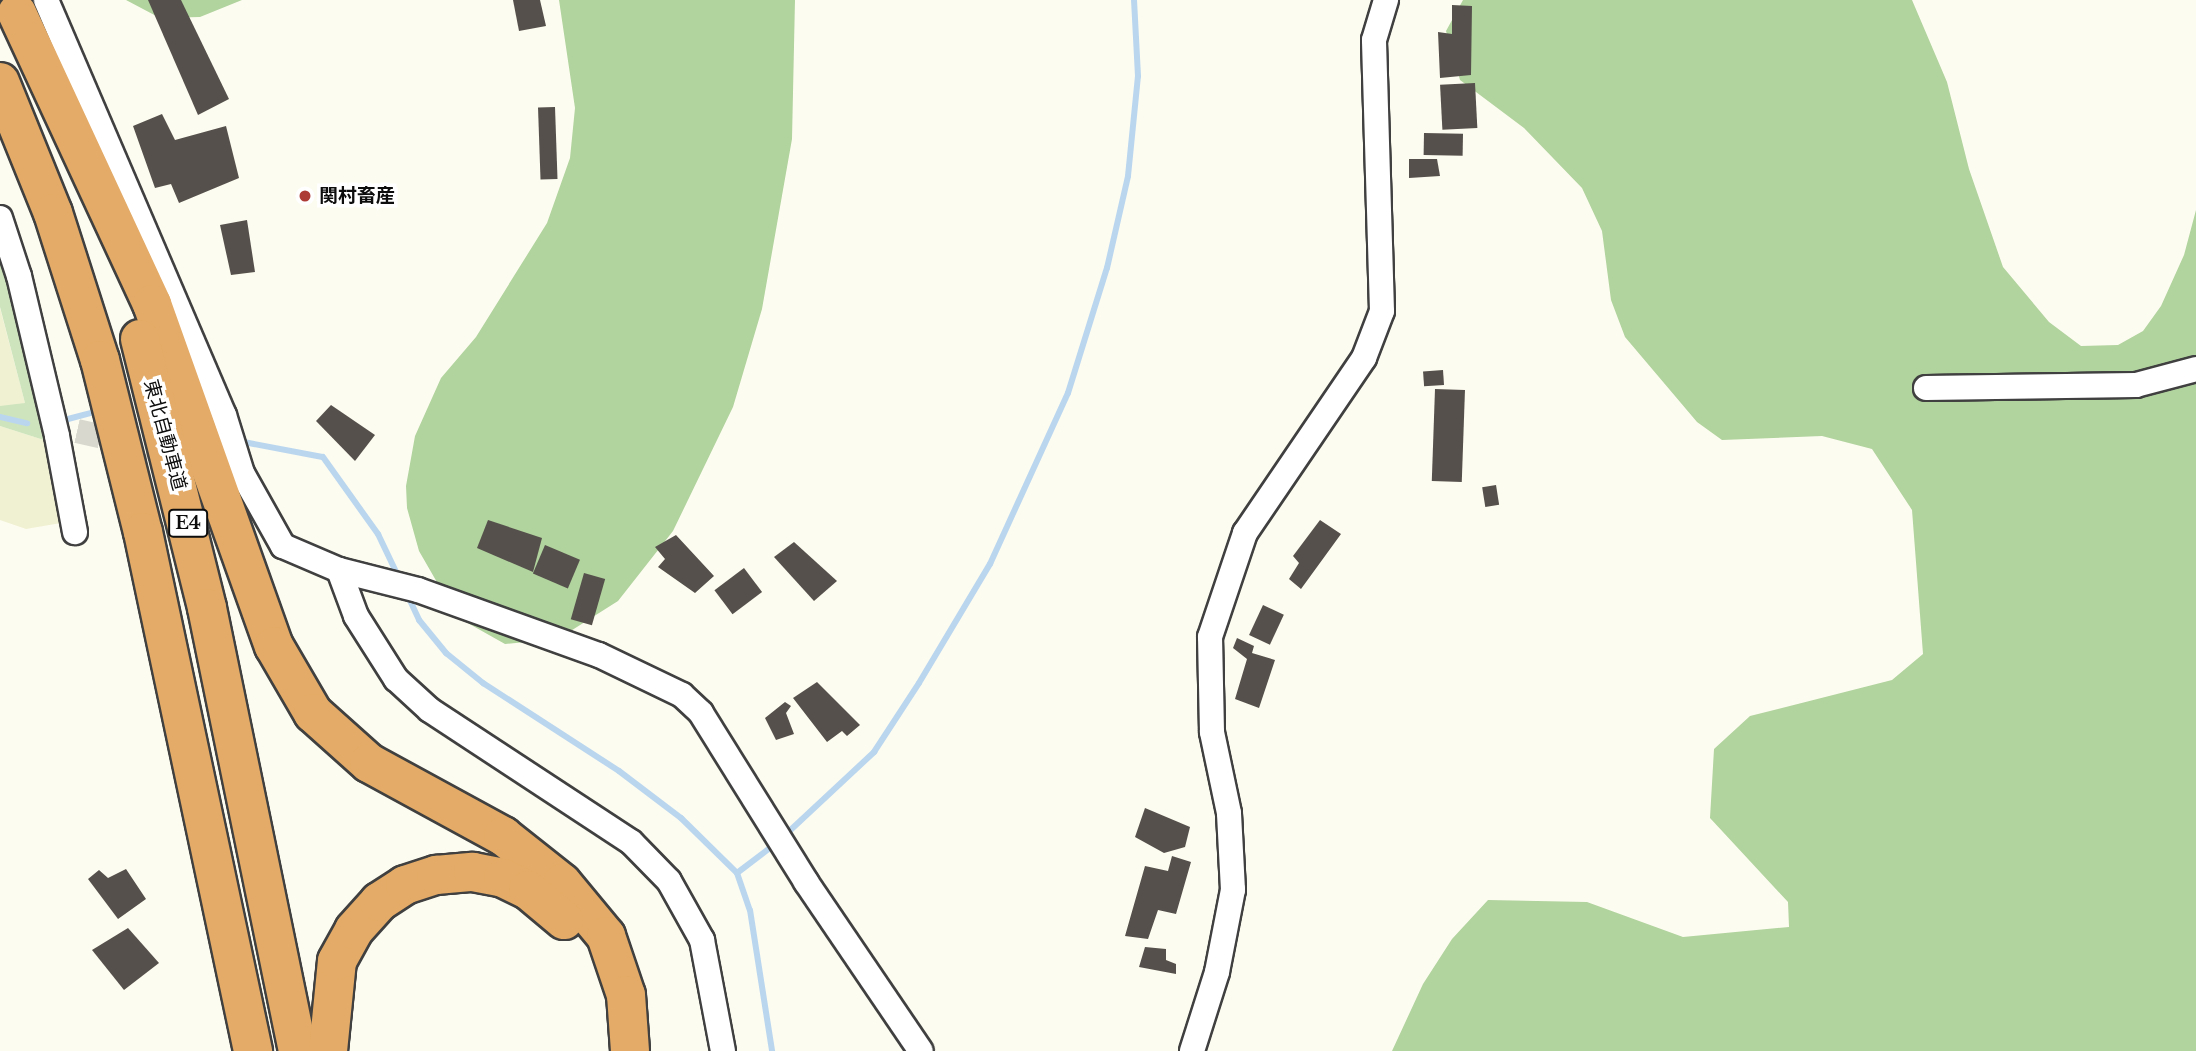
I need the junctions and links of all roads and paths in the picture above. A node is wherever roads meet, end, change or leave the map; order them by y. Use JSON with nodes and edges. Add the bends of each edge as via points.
{"nodes":[{"id":1,"x":1386,"y":0,"type":"edge"},
{"id":2,"x":24,"y":4,"type":"edge"},
{"id":3,"x":0,"y":82,"type":"edge"},
{"id":4,"x":0,"y":218,"type":"edge"},
{"id":5,"x":2196,"y":369,"type":"edge"},
{"id":6,"x":1926,"y":388,"type":"dead end"},
{"id":7,"x":75,"y":532,"type":"dead end"},
{"id":8,"x":338,"y":570,"type":"junction"},
{"id":9,"x":194,"y":770,"type":"junction"},
{"id":10,"x":229,"y":1051,"type":"edge"},
{"id":11,"x":253,"y":1051,"type":"edge"},
{"id":12,"x":298,"y":1051,"type":"edge"},
{"id":13,"x":328,"y":1051,"type":"edge"},
{"id":14,"x":609,"y":1051,"type":"edge"},
{"id":15,"x":630,"y":1051,"type":"edge"},
{"id":16,"x":723,"y":1051,"type":"edge"},
{"id":17,"x":921,"y":1051,"type":"edge"},
{"id":18,"x":1192,"y":1051,"type":"edge"}],
"edges":[{"from":1,"to":18,"type":"street","via":[[1374,53],[1382,311],[1364,358],[1245,533],[1210,637],[1212,732],[1229,813],[1233,890],[1217,972]]},
{"from":2,"to":8,"type":"street","via":[[227,426],[231,463],[283,546]]},
{"from":2,"to":12,"type":"highway","name":"東北自動車道","number":"E4","via":[[146,363],[208,608]]},
{"from":2,"to":15,"type":"highway","via":[[152,304],[274,646],[300,691],[313,713],[369,763],[503,836],[562,883],[606,936],[626,995]]},
{"from":3,"to":9,"type":"highway","number":"E4","via":[[53,213],[100,360]]},
{"from":4,"to":7,"type":"street","via":[[67,433]]},
{"from":5,"to":6,"type":"street","via":[[2136,385]]},
{"from":8,"to":16,"type":"street","via":[[359,622],[396,679],[430,710],[631,842],[669,881],[702,940]]},
{"from":8,"to":17,"type":"street","via":[[418,590],[599,655],[682,695],[701,713],[764,818]]},
{"from":9,"to":10,"type":"highway"},
{"from":9,"to":11,"type":"highway","number":"E4"},
{"from":13,"to":14,"type":"highway","via":[[337,961],[354,930],[379,902],[405,885],[436,875],[473,872],[503,878],[528,890],[573,931],[599,978]]}]}
